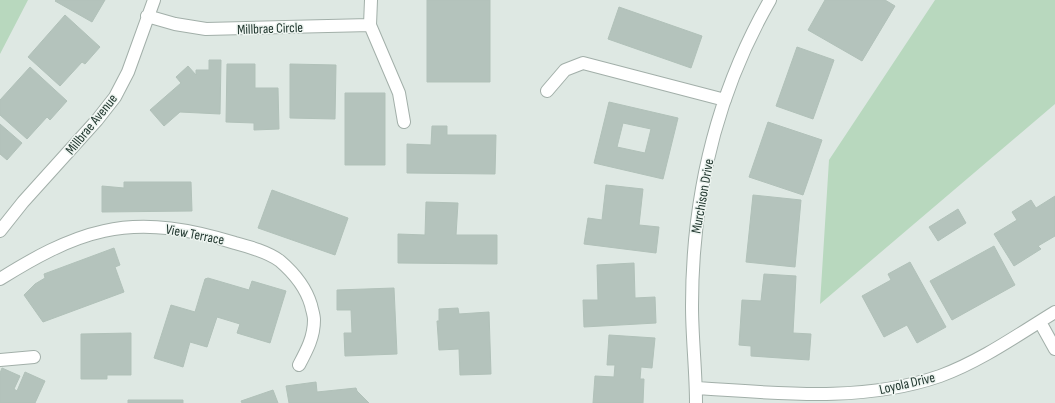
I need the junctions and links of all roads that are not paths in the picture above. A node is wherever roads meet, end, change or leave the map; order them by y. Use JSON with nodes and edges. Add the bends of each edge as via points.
{"nodes":[{"id":1,"x":154,"y":0,"type":"edge"},
{"id":2,"x":371,"y":0,"type":"edge"},
{"id":3,"x":770,"y":0,"type":"edge"},
{"id":4,"x":147,"y":16,"type":"junction"},
{"id":5,"x":370,"y":24,"type":"junction"},
{"id":6,"x":547,"y":91,"type":"dead end"},
{"id":7,"x":725,"y":100,"type":"junction"},
{"id":8,"x":404,"y":122,"type":"dead end"},
{"id":9,"x":0,"y":231,"type":"edge"},
{"id":10,"x":0,"y":279,"type":"edge"},
{"id":11,"x":1055,"y":312,"type":"edge"},
{"id":12,"x":1040,"y":322,"type":"junction"},
{"id":13,"x":1055,"y":349,"type":"edge"},
{"id":14,"x":34,"y":357,"type":"dead end"},
{"id":15,"x":0,"y":360,"type":"edge"},
{"id":16,"x":299,"y":365,"type":"dead end"},
{"id":17,"x":696,"y":388,"type":"junction"},
{"id":18,"x":696,"y":403,"type":"edge"}],
"edges":[{"from":1,"to":4,"type":"street","name":"Millbrae Avenue"},
{"from":2,"to":5,"type":"street"},
{"from":3,"to":7,"type":"street","name":"Murchison Drive","via":[[754,27],[731,79]]},
{"from":4,"to":5,"type":"street","name":"Millbrae Circle","via":[[206,29]]},
{"from":4,"to":9,"type":"street","name":"Millbrae Avenue","via":[[128,72],[115,97]]},
{"from":5,"to":8,"type":"street","via":[[399,93]]},
{"from":6,"to":7,"type":"street","via":[[565,70],[583,62]]},
{"from":7,"to":17,"type":"street","name":"Murchison Drive","via":[[701,188],[693,250],[692,307]]},
{"from":10,"to":16,"type":"street","name":"View Terrace","via":[[63,244],[104,231],[138,227],[173,228],[218,237],[279,260],[297,277],[308,297],[314,319],[312,339]]},
{"from":11,"to":12,"type":"street","name":"Loyola Drive"},
{"from":12,"to":13,"type":"street"},
{"from":12,"to":17,"type":"street","name":"Loyola Drive","via":[[941,376],[898,387],[857,394],[813,395]]},
{"from":14,"to":15,"type":"street"},
{"from":17,"to":18,"type":"street","name":"Murchison Drive"}]}
